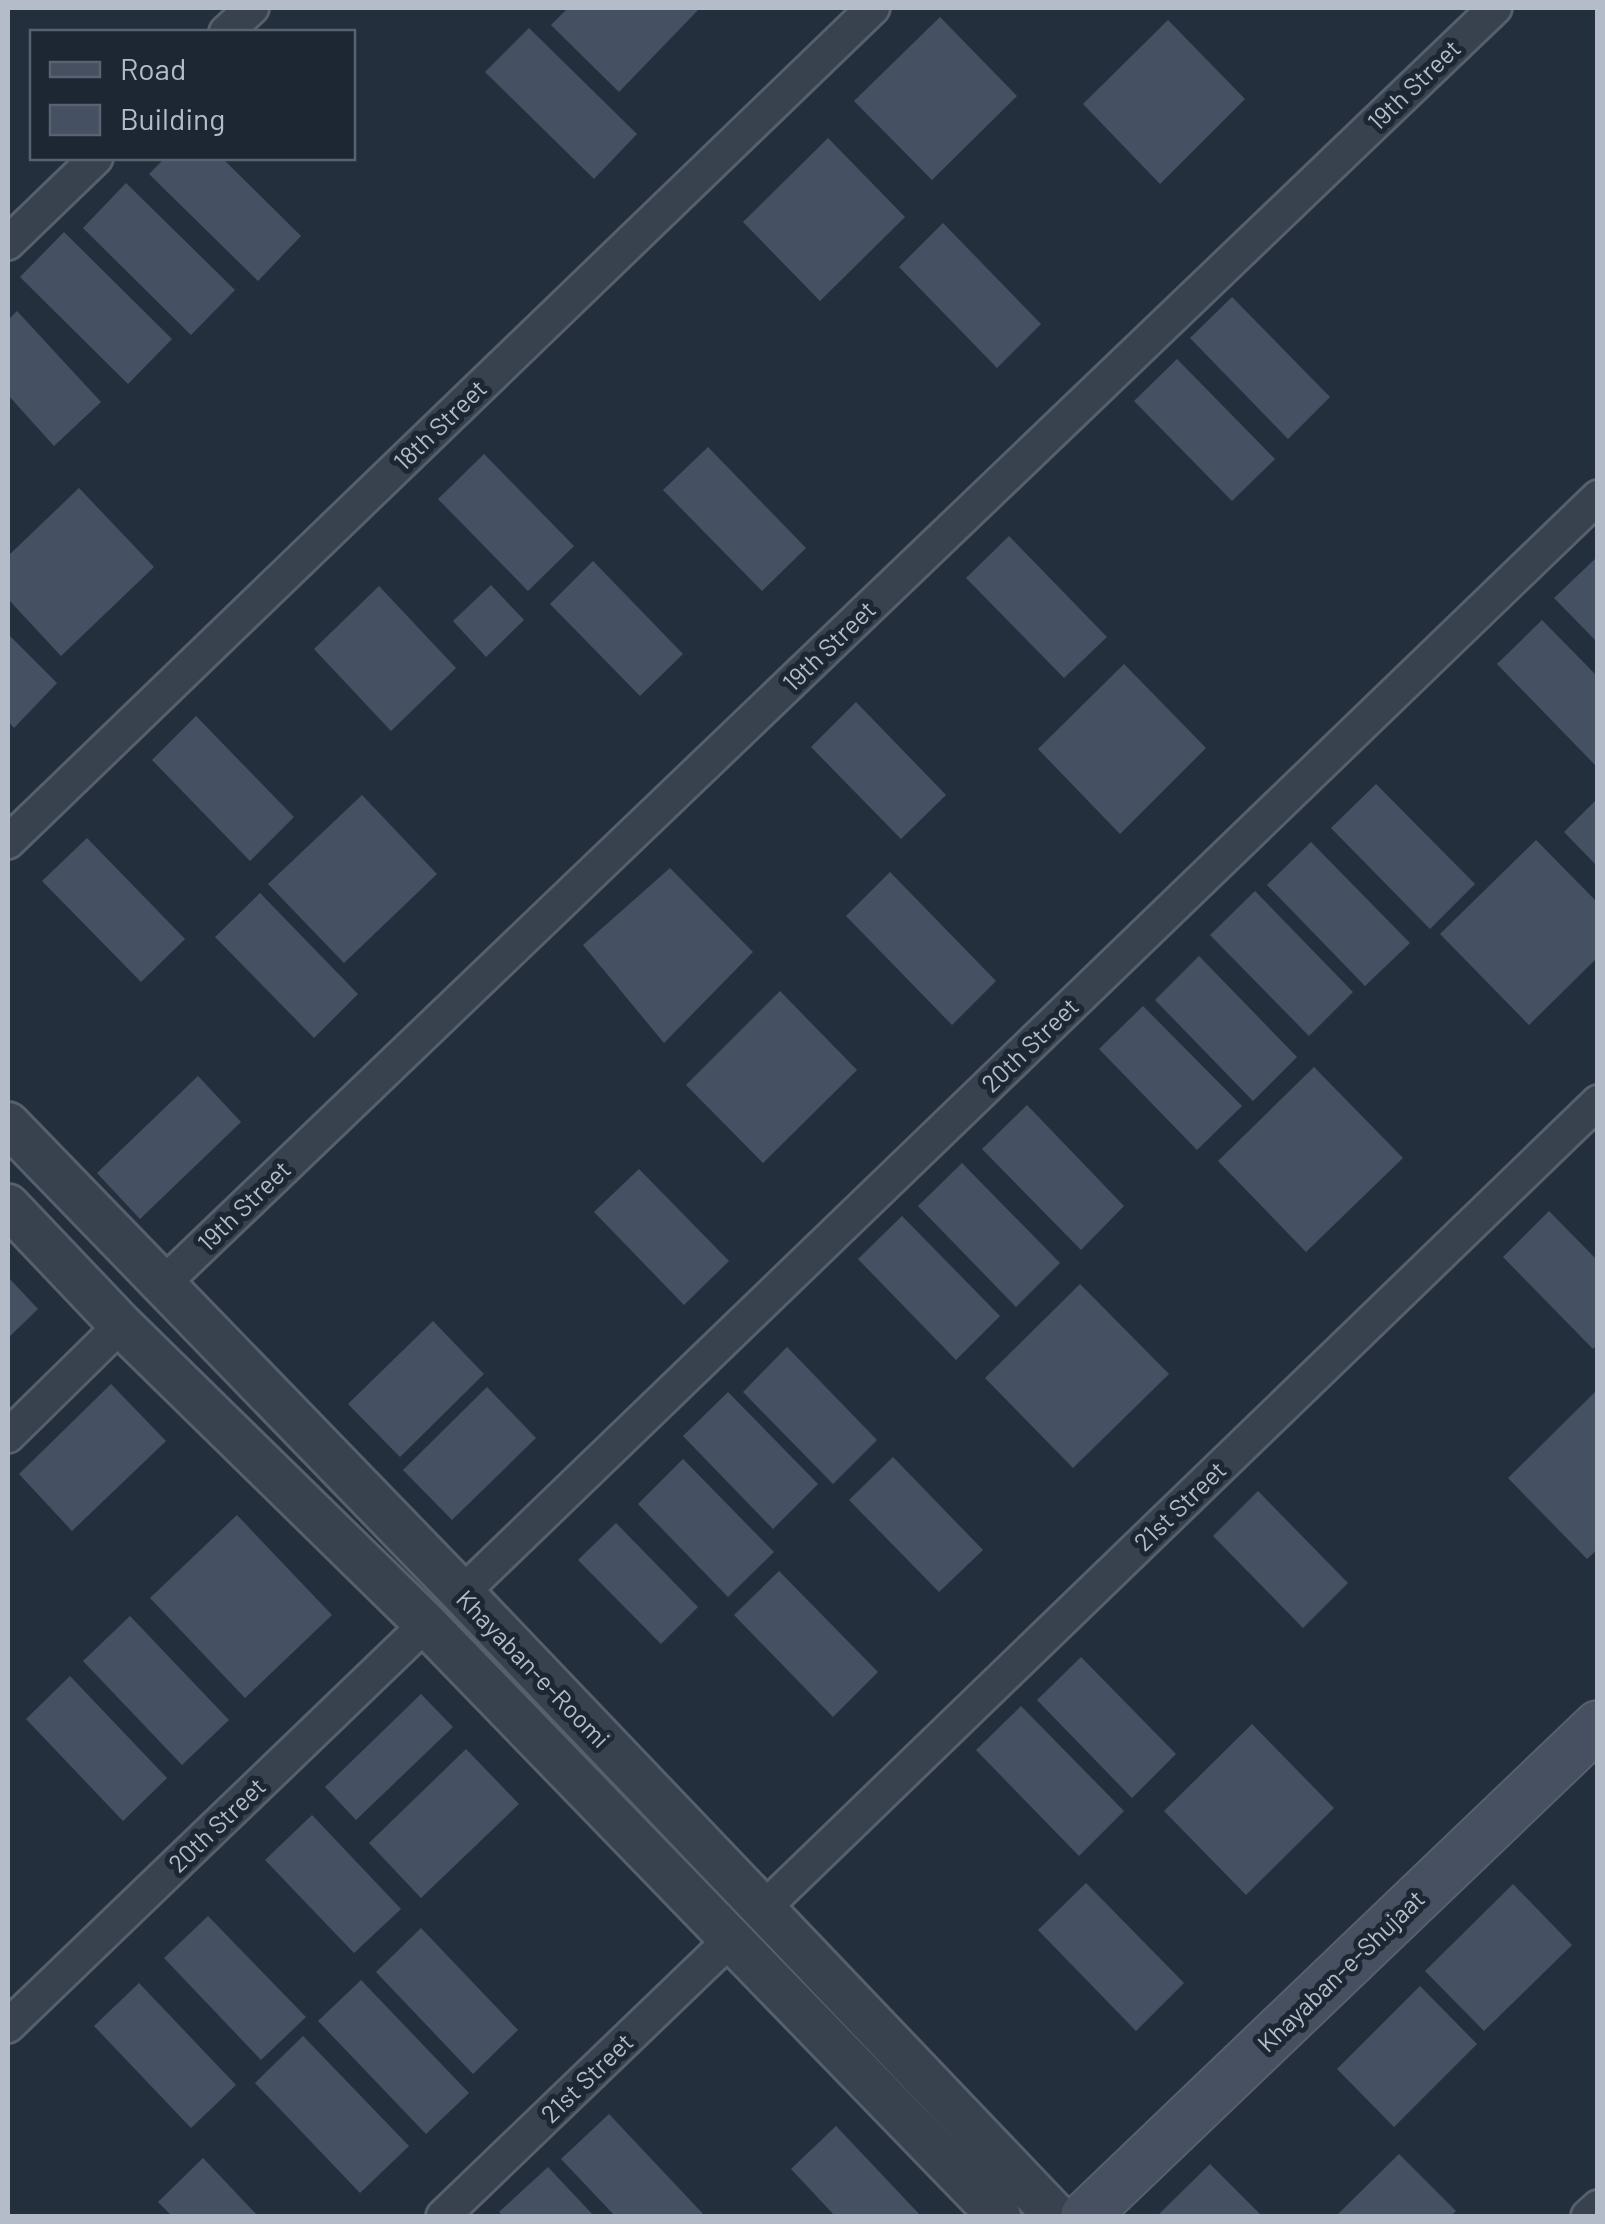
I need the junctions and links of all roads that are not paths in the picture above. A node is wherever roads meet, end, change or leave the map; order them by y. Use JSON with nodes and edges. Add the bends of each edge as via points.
{"nodes":[{"id":1,"x":252,"y":8,"type":"edge"},
{"id":2,"x":873,"y":8,"type":"edge"},
{"id":3,"x":1495,"y":8,"type":"edge"},
{"id":4,"x":228,"y":30,"type":"edge"},
{"id":5,"x":94,"y":160,"type":"edge"},
{"id":6,"x":8,"y":242,"type":"edge"},
{"id":7,"x":1598,"y":497,"type":"edge"},
{"id":8,"x":8,"y":842,"type":"edge"},
{"id":9,"x":1598,"y":1102,"type":"edge"},
{"id":10,"x":8,"y":1124,"type":"edge"},
{"id":11,"x":8,"y":1206,"type":"edge"},
{"id":12,"x":163,"y":1284,"type":"junction"},
{"id":13,"x":120,"y":1325,"type":"junction"},
{"id":14,"x":8,"y":1436,"type":"edge"},
{"id":15,"x":462,"y":1593,"type":"junction"},
{"id":16,"x":426,"y":1624,"type":"junction"},
{"id":17,"x":1598,"y":1725,"type":"edge"},
{"id":18,"x":762,"y":1910,"type":"junction"},
{"id":19,"x":730,"y":1940,"type":"junction"},
{"id":20,"x":8,"y":2026,"type":"edge"},
{"id":21,"x":1598,"y":2207,"type":"edge"},
{"id":22,"x":443,"y":2216,"type":"edge"},
{"id":23,"x":999,"y":2216,"type":"edge"},
{"id":24,"x":1056,"y":2216,"type":"edge"},
{"id":25,"x":1085,"y":2216,"type":"edge"},
{"id":26,"x":1588,"y":2216,"type":"edge"}],
"edges":[{"from":1,"to":4,"type":"street"},
{"from":2,"to":8,"type":"street","name":"18th Street"},
{"from":3,"to":12,"type":"street","name":"19th Street"},
{"from":5,"to":6,"type":"street"},
{"from":7,"to":15,"type":"street","name":"20th Street"},
{"from":9,"to":18,"type":"street","name":"21st Street"},
{"from":10,"to":12,"type":"street","name":"Khayaban-e-Roomi"},
{"from":11,"to":13,"type":"street","name":"Khayaban-e-Roomi"},
{"from":12,"to":15,"type":"street","name":"Khayaban-e-Roomi"},
{"from":13,"to":14,"type":"street"},
{"from":13,"to":16,"type":"street","name":"Khayaban-e-Roomi"},
{"from":15,"to":18,"type":"street","name":"Khayaban-e-Roomi"},
{"from":16,"to":19,"type":"street","name":"Khayaban-e-Roomi"},
{"from":16,"to":20,"type":"street","name":"20th Street"},
{"from":17,"to":25,"type":"main road","name":"Khayaban-e-Shujaat"},
{"from":18,"to":24,"type":"street","name":"Khayaban-e-Roomi"},
{"from":19,"to":22,"type":"street","name":"21st Street"},
{"from":19,"to":23,"type":"street","name":"Khayaban-e-Roomi"},
{"from":21,"to":26,"type":"street"}]}
